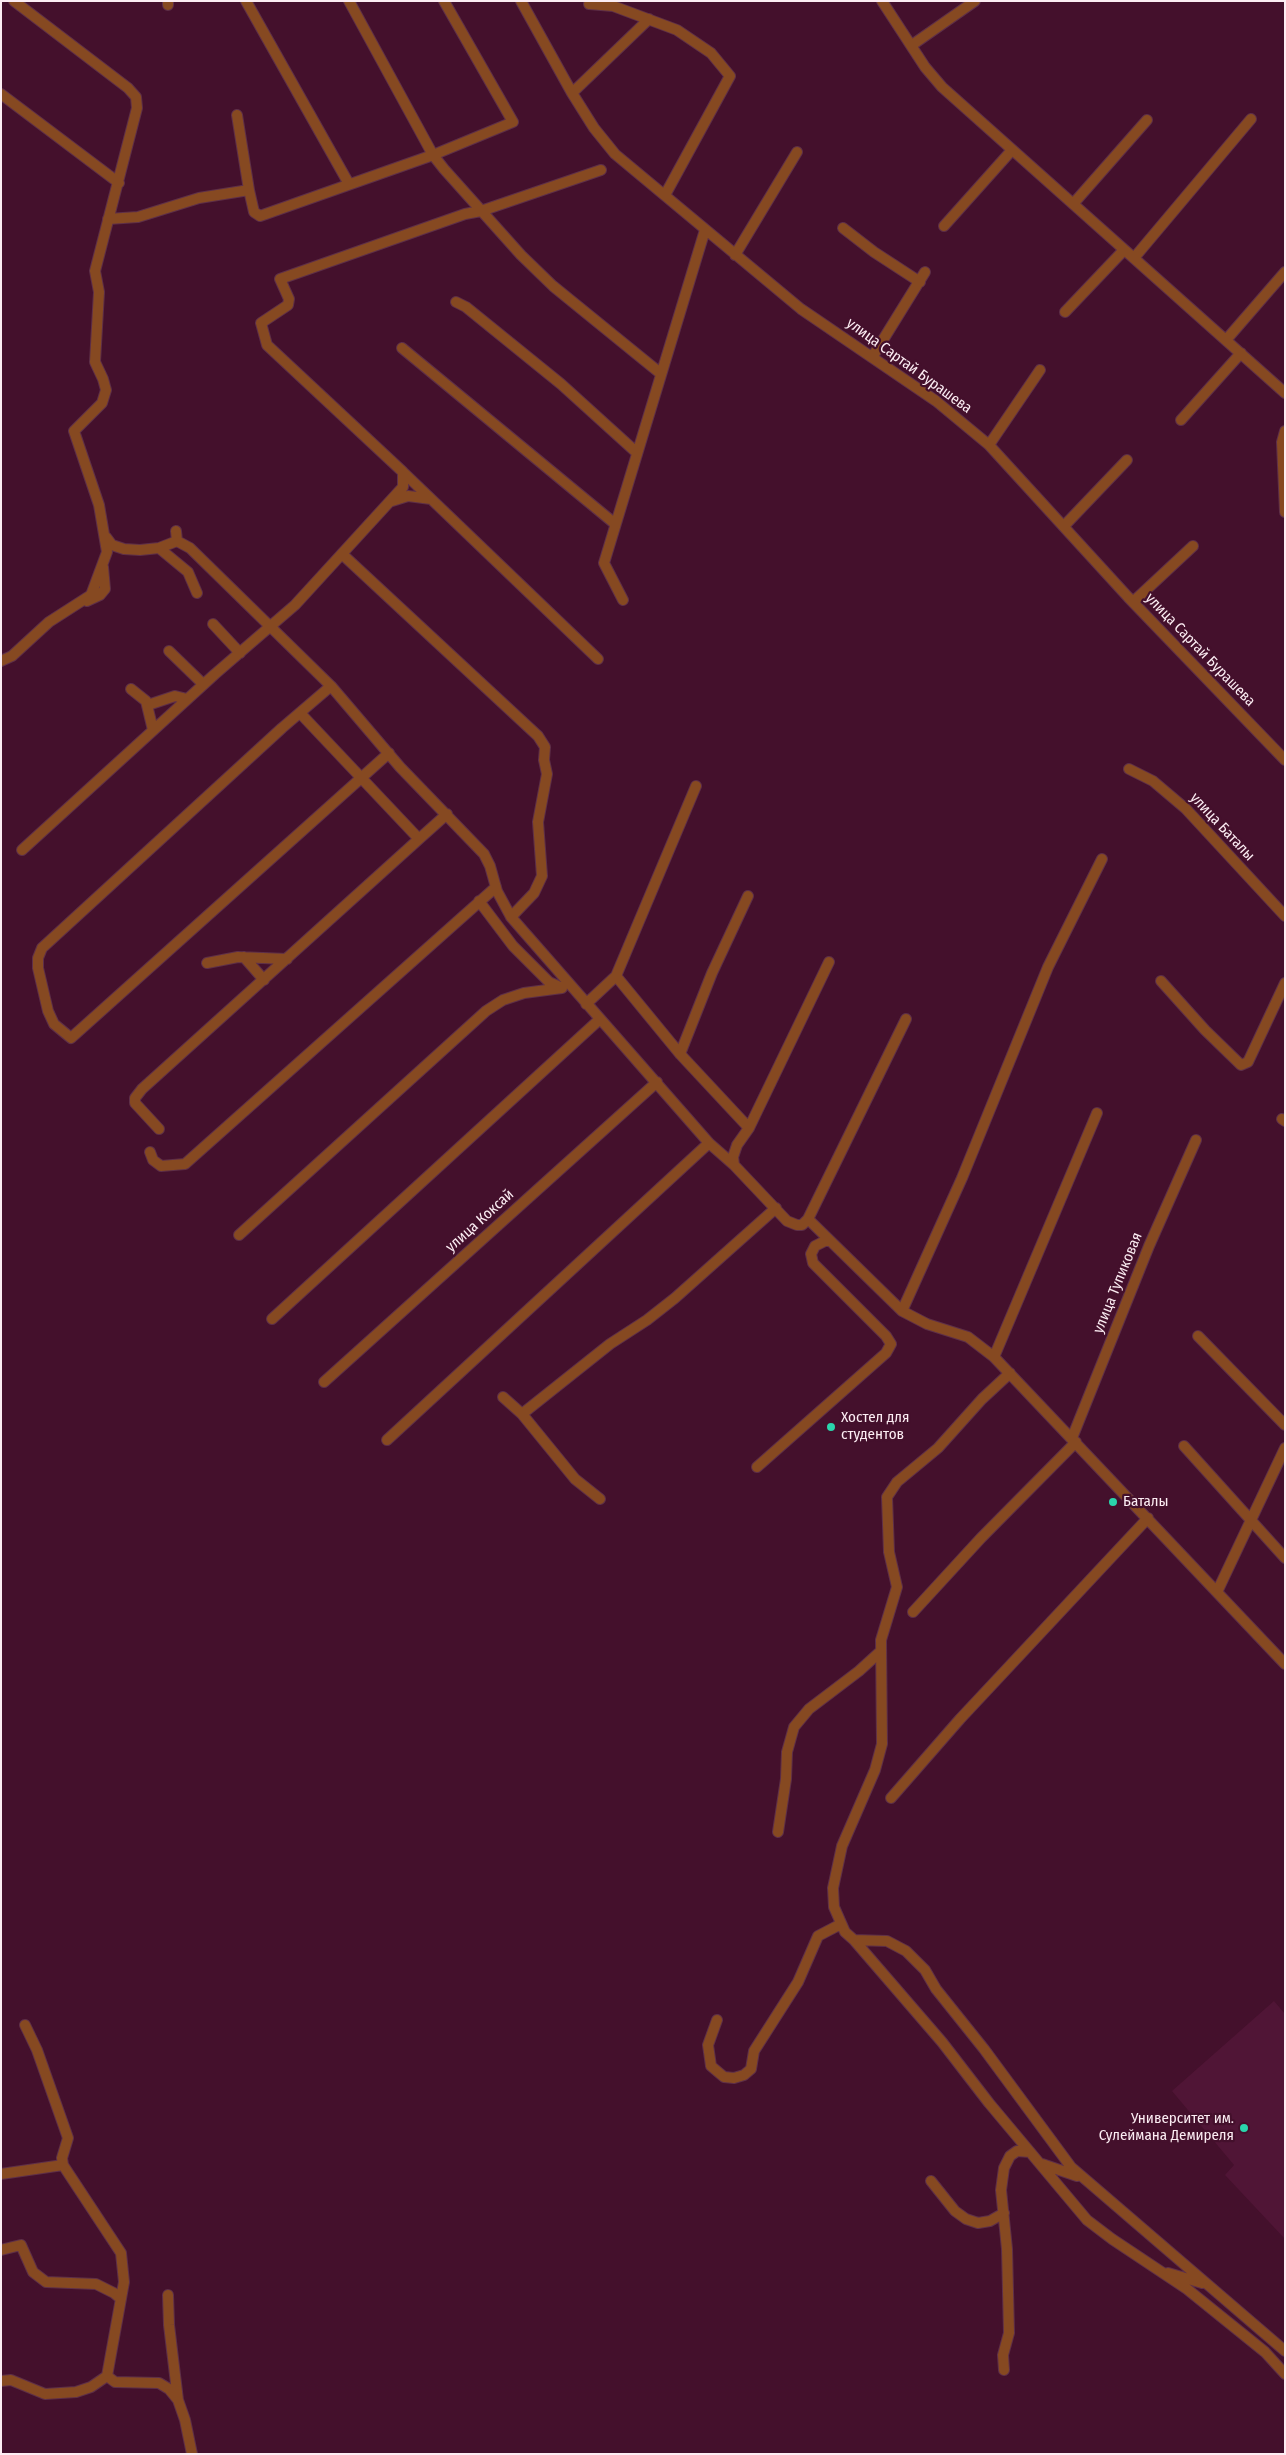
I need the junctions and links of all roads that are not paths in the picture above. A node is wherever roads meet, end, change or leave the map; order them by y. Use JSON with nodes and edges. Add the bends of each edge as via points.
{"nodes":[{"id":1,"x":14,"y":1,"type":"edge"},
{"id":2,"x":246,"y":1,"type":"edge"},
{"id":3,"x":349,"y":1,"type":"edge"},
{"id":4,"x":444,"y":1,"type":"edge"},
{"id":5,"x":521,"y":1,"type":"edge"},
{"id":6,"x":882,"y":1,"type":"edge"},
{"id":7,"x":976,"y":1,"type":"edge"},
{"id":8,"x":589,"y":4,"type":"dead end"},
{"id":9,"x":649,"y":19,"type":"junction"},
{"id":10,"x":912,"y":45,"type":"junction"},
{"id":11,"x":572,"y":93,"type":"junction"},
{"id":12,"x":1,"y":94,"type":"edge"},
{"id":13,"x":237,"y":115,"type":"dead end"},
{"id":14,"x":1252,"y":119,"type":"dead end"},
{"id":15,"x":1147,"y":120,"type":"dead end"},
{"id":16,"x":1012,"y":150,"type":"junction"},
{"id":17,"x":797,"y":152,"type":"dead end"},
{"id":18,"x":433,"y":155,"type":"junction"},
{"id":19,"x":601,"y":170,"type":"dead end"},
{"id":20,"x":119,"y":183,"type":"junction"},
{"id":21,"x":349,"y":184,"type":"junction"},
{"id":22,"x":249,"y":190,"type":"junction"},
{"id":23,"x":666,"y":195,"type":"junction"},
{"id":24,"x":1073,"y":204,"type":"junction"},
{"id":25,"x":481,"y":211,"type":"junction"},
{"id":26,"x":108,"y":219,"type":"junction"},
{"id":27,"x":944,"y":226,"type":"dead end"},
{"id":28,"x":843,"y":228,"type":"dead end"},
{"id":29,"x":705,"y":230,"type":"junction"},
{"id":30,"x":1124,"y":250,"type":"junction"},
{"id":31,"x":734,"y":255,"type":"junction"},
{"id":32,"x":1134,"y":258,"type":"junction"},
{"id":33,"x":1285,"y":272,"type":"edge"},
{"id":34,"x":456,"y":302,"type":"dead end"},
{"id":35,"x":1066,"y":312,"type":"dead end"},
{"id":36,"x":1226,"y":340,"type":"junction"},
{"id":37,"x":402,"y":348,"type":"dead end"},
{"id":38,"x":1241,"y":353,"type":"junction"},
{"id":39,"x":873,"y":356,"type":"junction"},
{"id":40,"x":1040,"y":370,"type":"dead end"},
{"id":41,"x":660,"y":373,"type":"junction"},
{"id":42,"x":1285,"y":393,"type":"edge"},
{"id":43,"x":1181,"y":420,"type":"dead end"},
{"id":44,"x":1285,"y":431,"type":"edge"},
{"id":45,"x":989,"y":445,"type":"junction"},
{"id":46,"x":636,"y":452,"type":"junction"},
{"id":47,"x":1127,"y":460,"type":"dead end"},
{"id":48,"x":403,"y":472,"type":"junction"},
{"id":49,"x":432,"y":499,"type":"junction"},
{"id":50,"x":391,"y":502,"type":"junction"},
{"id":51,"x":1285,"y":512,"type":"edge"},
{"id":52,"x":614,"y":523,"type":"junction"},
{"id":53,"x":1064,"y":526,"type":"junction"},
{"id":54,"x":106,"y":537,"type":"junction"},
{"id":55,"x":1193,"y":546,"type":"dead end"},
{"id":56,"x":159,"y":548,"type":"junction"},
{"id":57,"x":342,"y":554,"type":"junction"},
{"id":58,"x":197,"y":593,"type":"dead end"},
{"id":59,"x":623,"y":600,"type":"dead end"},
{"id":60,"x":1133,"y":602,"type":"junction"},
{"id":61,"x":213,"y":624,"type":"dead end"},
{"id":62,"x":271,"y":627,"type":"junction"},
{"id":63,"x":169,"y":651,"type":"dead end"},
{"id":64,"x":240,"y":653,"type":"junction"},
{"id":65,"x":598,"y":659,"type":"dead end"},
{"id":66,"x":1,"y":661,"type":"edge"},
{"id":67,"x":203,"y":684,"type":"junction"},
{"id":68,"x":331,"y":686,"type":"junction"},
{"id":69,"x":131,"y":689,"type":"dead end"},
{"id":70,"x":187,"y":699,"type":"junction"},
{"id":71,"x":148,"y":705,"type":"junction"},
{"id":72,"x":300,"y":713,"type":"junction"},
{"id":73,"x":152,"y":730,"type":"junction"},
{"id":74,"x":389,"y":753,"type":"junction"},
{"id":75,"x":1285,"y":760,"type":"edge"},
{"id":76,"x":1128,"y":769,"type":"dead end"},
{"id":77,"x":361,"y":777,"type":"junction"},
{"id":78,"x":696,"y":786,"type":"dead end"},
{"id":79,"x":447,"y":814,"type":"junction"},
{"id":80,"x":419,"y":839,"type":"junction"},
{"id":81,"x":22,"y":850,"type":"dead end"},
{"id":82,"x":1102,"y":859,"type":"dead end"},
{"id":83,"x":496,"y":887,"type":"junction"},
{"id":84,"x":748,"y":896,"type":"dead end"},
{"id":85,"x":479,"y":902,"type":"junction"},
{"id":86,"x":511,"y":916,"type":"junction"},
{"id":87,"x":1285,"y":916,"type":"edge"},
{"id":88,"x":244,"y":957,"type":"junction"},
{"id":89,"x":287,"y":959,"type":"junction"},
{"id":90,"x":829,"y":962,"type":"dead end"},
{"id":91,"x":207,"y":963,"type":"dead end"},
{"id":92,"x":616,"y":976,"type":"junction"},
{"id":93,"x":264,"y":980,"type":"junction"},
{"id":94,"x":1161,"y":981,"type":"dead end"},
{"id":95,"x":1285,"y":983,"type":"edge"},
{"id":96,"x":568,"y":988,"type":"junction"},
{"id":97,"x":586,"y":1004,"type":"junction"},
{"id":98,"x":600,"y":1019,"type":"junction"},
{"id":99,"x":906,"y":1019,"type":"dead end"},
{"id":100,"x":680,"y":1054,"type":"junction"},
{"id":101,"x":657,"y":1082,"type":"junction"},
{"id":102,"x":1097,"y":1113,"type":"dead end"},
{"id":103,"x":159,"y":1128,"type":"dead end"},
{"id":104,"x":748,"y":1128,"type":"junction"},
{"id":105,"x":1196,"y":1140,"type":"dead end"},
{"id":106,"x":710,"y":1143,"type":"junction"},
{"id":107,"x":150,"y":1152,"type":"dead end"},
{"id":108,"x":734,"y":1165,"type":"junction"},
{"id":109,"x":776,"y":1208,"type":"junction"},
{"id":110,"x":808,"y":1219,"type":"junction"},
{"id":111,"x":239,"y":1235,"type":"dead end"},
{"id":112,"x":830,"y":1240,"type":"junction"},
{"id":113,"x":902,"y":1311,"type":"junction"},
{"id":114,"x":272,"y":1319,"type":"dead end"},
{"id":115,"x":1198,"y":1336,"type":"dead end"},
{"id":116,"x":994,"y":1357,"type":"junction"},
{"id":117,"x":1010,"y":1373,"type":"junction"},
{"id":118,"x":324,"y":1382,"type":"dead end"},
{"id":119,"x":503,"y":1397,"type":"dead end"},
{"id":120,"x":522,"y":1414,"type":"junction"},
{"id":121,"x":1285,"y":1425,"type":"edge"},
{"id":122,"x":387,"y":1440,"type":"dead end"},
{"id":123,"x":1074,"y":1440,"type":"junction"},
{"id":124,"x":1184,"y":1446,"type":"dead end"},
{"id":125,"x":1285,"y":1448,"type":"edge"},
{"id":126,"x":757,"y":1467,"type":"dead end"},
{"id":127,"x":600,"y":1499,"type":"dead end"},
{"id":128,"x":1148,"y":1518,"type":"junction"},
{"id":129,"x":1252,"y":1520,"type":"junction"},
{"id":130,"x":1285,"y":1558,"type":"edge"},
{"id":131,"x":1218,"y":1592,"type":"junction"},
{"id":132,"x":913,"y":1612,"type":"dead end"},
{"id":133,"x":881,"y":1651,"type":"junction"},
{"id":134,"x":1285,"y":1664,"type":"edge"},
{"id":135,"x":891,"y":1798,"type":"dead end"},
{"id":136,"x":778,"y":1832,"type":"dead end"},
{"id":137,"x":842,"y":1924,"type":"junction"},
{"id":138,"x":854,"y":1940,"type":"junction"},
{"id":139,"x":717,"y":2020,"type":"dead end"},
{"id":140,"x":25,"y":2025,"type":"dead end"},
{"id":141,"x":1030,"y":2152,"type":"junction"},
{"id":142,"x":1041,"y":2164,"type":"junction"},
{"id":143,"x":63,"y":2165,"type":"junction"},
{"id":144,"x":1,"y":2174,"type":"edge"},
{"id":145,"x":1082,"y":2178,"type":"junction"},
{"id":146,"x":931,"y":2181,"type":"dead end"},
{"id":147,"x":1004,"y":2213,"type":"junction"},
{"id":148,"x":1,"y":2250,"type":"edge"},
{"id":149,"x":1162,"y":2272,"type":"junction"},
{"id":150,"x":1207,"y":2285,"type":"junction"},
{"id":151,"x":168,"y":2294,"type":"dead end"},
{"id":152,"x":121,"y":2299,"type":"junction"},
{"id":153,"x":1285,"y":2351,"type":"edge"},
{"id":154,"x":1004,"y":2370,"type":"dead end"},
{"id":155,"x":1285,"y":2374,"type":"edge"},
{"id":156,"x":107,"y":2376,"type":"junction"},
{"id":157,"x":1,"y":2381,"type":"edge"},
{"id":158,"x":178,"y":2400,"type":"junction"},
{"id":159,"x":192,"y":2454,"type":"edge"}],
"edges":[{"from":1,"to":20,"type":"street","via":[[136,97],[137,108]]},
{"from":2,"to":21,"type":"street"},
{"from":3,"to":18,"type":"street"},
{"from":4,"to":18,"type":"street","via":[[513,122]]},
{"from":5,"to":11,"type":"street","name":"улица Сартай Бурашева"},
{"from":6,"to":10,"type":"street"},
{"from":7,"to":10,"type":"street"},
{"from":8,"to":9,"type":"street","via":[[613,6]]},
{"from":9,"to":11,"type":"street"},
{"from":9,"to":23,"type":"street","via":[[692,39],[711,54],[730,76]]},
{"from":10,"to":16,"type":"street","via":[[942,88]]},
{"from":11,"to":23,"type":"street","name":"улица Сартай Бурашева","via":[[614,154]]},
{"from":12,"to":20,"type":"street"},
{"from":13,"to":22,"type":"street"},
{"from":14,"to":32,"type":"street"},
{"from":15,"to":24,"type":"street"},
{"from":16,"to":24,"type":"street"},
{"from":16,"to":27,"type":"street"},
{"from":17,"to":31,"type":"street"},
{"from":18,"to":21,"type":"street"},
{"from":18,"to":25,"type":"street"},
{"from":19,"to":25,"type":"street"},
{"from":20,"to":26,"type":"street"},
{"from":21,"to":22,"type":"street","via":[[260,216],[254,212]]},
{"from":22,"to":26,"type":"street","via":[[199,198],[138,217]]},
{"from":23,"to":29,"type":"street","name":"улица Сартай Бурашева"},
{"from":24,"to":30,"type":"street"},
{"from":25,"to":41,"type":"street","via":[[553,286]]},
{"from":25,"to":48,"type":"street","via":[[280,280],[289,299],[288,305],[260,323],[268,345]]},
{"from":26,"to":54,"type":"street","via":[[95,271],[99,292],[95,362],[106,390],[102,403],[74,431],[99,505]]},
{"from":28,"to":39,"type":"street","via":[[874,252],[922,277]]},
{"from":29,"to":31,"type":"street","name":"улица Сартай Бурашева"},
{"from":29,"to":41,"type":"street"},
{"from":30,"to":32,"type":"street"},
{"from":30,"to":35,"type":"street"},
{"from":31,"to":39,"type":"street","name":"улица Сартай Бурашева","via":[[801,309]]},
{"from":32,"to":36,"type":"street"},
{"from":33,"to":36,"type":"street"},
{"from":34,"to":46,"type":"street","via":[[466,306],[561,384]]},
{"from":36,"to":38,"type":"street"},
{"from":37,"to":52,"type":"street"},
{"from":38,"to":42,"type":"street"},
{"from":38,"to":43,"type":"street"},
{"from":39,"to":45,"type":"street","name":"улица Сартай Бурашева","via":[[936,401]]},
{"from":40,"to":45,"type":"street"},
{"from":41,"to":46,"type":"street"},
{"from":44,"to":51,"type":"street","via":[[1282,442]]},
{"from":45,"to":53,"type":"street","name":"улица Сартай Бурашева"},
{"from":46,"to":52,"type":"street"},
{"from":47,"to":53,"type":"street"},
{"from":48,"to":49,"type":"street"},
{"from":48,"to":50,"type":"street","via":[[403,488]]},
{"from":49,"to":50,"type":"street","via":[[408,496]]},
{"from":49,"to":65,"type":"street"},
{"from":50,"to":57,"type":"street"},
{"from":52,"to":59,"type":"street","via":[[604,563]]},
{"from":53,"to":60,"type":"street","name":"улица Сартай Бурашева"},
{"from":54,"to":56,"type":"street","via":[[118,548]]},
{"from":54,"to":66,"type":"street","via":[[107,552],[91,595],[49,622],[12,656]]},
{"from":55,"to":60,"type":"street"},
{"from":56,"to":58,"type":"street","via":[[188,572]]},
{"from":56,"to":62,"type":"street","via":[[176,536]]},
{"from":57,"to":62,"type":"street"},
{"from":57,"to":86,"type":"street","via":[[538,736],[545,747],[547,774],[538,822],[542,876],[534,893]]},
{"from":60,"to":75,"type":"street","name":"улица Сартай Бурашева"},
{"from":61,"to":64,"type":"street"},
{"from":62,"to":64,"type":"street"},
{"from":62,"to":68,"type":"street"},
{"from":63,"to":67,"type":"street"},
{"from":64,"to":67,"type":"street"},
{"from":67,"to":70,"type":"street"},
{"from":68,"to":72,"type":"street"},
{"from":68,"to":74,"type":"street"},
{"from":69,"to":71,"type":"street"},
{"from":70,"to":71,"type":"street","via":[[175,696]]},
{"from":70,"to":73,"type":"street"},
{"from":71,"to":73,"type":"street"},
{"from":72,"to":77,"type":"street"},
{"from":72,"to":77,"type":"street","via":[[42,948],[38,968],[54,1024],[71,1038]]},
{"from":73,"to":81,"type":"street"},
{"from":74,"to":77,"type":"street"},
{"from":74,"to":79,"type":"street"},
{"from":76,"to":87,"type":"street","name":"улица Баталы","via":[[1153,781],[1186,809]]},
{"from":77,"to":80,"type":"street"},
{"from":78,"to":92,"type":"street"},
{"from":79,"to":80,"type":"street"},
{"from":79,"to":83,"type":"street","via":[[484,854]]},
{"from":80,"to":89,"type":"street"},
{"from":82,"to":113,"type":"street","via":[[1048,967],[962,1178]]},
{"from":83,"to":85,"type":"street"},
{"from":83,"to":86,"type":"street"},
{"from":84,"to":100,"type":"street","via":[[712,973]]},
{"from":85,"to":96,"type":"street","via":[[513,946],[549,982]]},
{"from":85,"to":107,"type":"street","via":[[193,1158],[185,1164],[161,1166],[153,1160]]},
{"from":86,"to":96,"type":"street"},
{"from":88,"to":89,"type":"street"},
{"from":88,"to":91,"type":"street"},
{"from":88,"to":93,"type":"street"},
{"from":89,"to":93,"type":"street"},
{"from":90,"to":104,"type":"street"},
{"from":92,"to":97,"type":"street"},
{"from":92,"to":100,"type":"street"},
{"from":93,"to":103,"type":"street","via":[[135,1098],[135,1103]]},
{"from":94,"to":95,"type":"street","via":[[1241,1065],[1248,1062]]},
{"from":96,"to":97,"type":"street"},
{"from":96,"to":111,"type":"street","via":[[524,993],[486,1011]]},
{"from":97,"to":98,"type":"street"},
{"from":98,"to":101,"type":"street"},
{"from":98,"to":114,"type":"street"},
{"from":99,"to":110,"type":"street"},
{"from":100,"to":104,"type":"street"},
{"from":101,"to":106,"type":"street"},
{"from":101,"to":118,"type":"street","name":"улица Коксай"},
{"from":102,"to":116,"type":"street"},
{"from":104,"to":108,"type":"street","via":[[737,1145]]},
{"from":105,"to":123,"type":"street","name":"улица Тупиковая","via":[[1149,1246]]},
{"from":106,"to":108,"type":"street"},
{"from":106,"to":122,"type":"street"},
{"from":108,"to":109,"type":"street"},
{"from":109,"to":110,"type":"street","via":[[787,1221],[797,1225]]},
{"from":109,"to":120,"type":"street","via":[[675,1298],[610,1344]]},
{"from":110,"to":112,"type":"street"},
{"from":112,"to":113,"type":"street"},
{"from":112,"to":126,"type":"street","via":[[815,1246],[811,1254],[813,1263],[891,1344],[886,1353]]},
{"from":113,"to":116,"type":"street","via":[[926,1324],[968,1337]]},
{"from":115,"to":121,"type":"street"},
{"from":116,"to":117,"type":"street"},
{"from":117,"to":123,"type":"street"},
{"from":117,"to":133,"type":"street","via":[[938,1448],[897,1482],[887,1497],[889,1552],[897,1586],[881,1640]]},
{"from":119,"to":120,"type":"street"},
{"from":120,"to":127,"type":"street","via":[[575,1479]]},
{"from":123,"to":128,"type":"street"},
{"from":123,"to":132,"type":"street"},
{"from":124,"to":129,"type":"street"},
{"from":125,"to":129,"type":"street"},
{"from":128,"to":131,"type":"street"},
{"from":128,"to":135,"type":"street","via":[[960,1719]]},
{"from":129,"to":130,"type":"street"},
{"from":129,"to":131,"type":"street"},
{"from":131,"to":134,"type":"street"},
{"from":133,"to":136,"type":"street","via":[[809,1709],[794,1727],[787,1752]]},
{"from":133,"to":137,"type":"street","via":[[882,1744],[875,1770],[842,1846],[833,1888],[834,1907]]},
{"from":137,"to":138,"type":"street"},
{"from":137,"to":139,"type":"street","via":[[818,1936],[798,1982],[754,2052],[751,2069],[744,2075],[724,2077],[710,2066],[708,2045]]},
{"from":138,"to":141,"type":"street","via":[[942,2042]]},
{"from":138,"to":145,"type":"street","via":[[886,1942],[906,1950],[925,1970],[950,2008]]},
{"from":140,"to":143,"type":"street","via":[[68,2138]]},
{"from":141,"to":142,"type":"street"},
{"from":141,"to":147,"type":"street","via":[[1017,2151],[1010,2156],[1004,2168],[1001,2190]]},
{"from":142,"to":145,"type":"street"},
{"from":142,"to":149,"type":"street","via":[[1088,2220]]},
{"from":143,"to":144,"type":"street"},
{"from":143,"to":152,"type":"street","via":[[121,2253],[124,2267]]},
{"from":145,"to":150,"type":"street"},
{"from":146,"to":147,"type":"street","via":[[955,2212],[966,2219],[978,2223]]},
{"from":147,"to":154,"type":"street","via":[[1009,2333],[1003,2355]]},
{"from":148,"to":152,"type":"street","via":[[21,2245],[33,2272],[46,2282],[96,2284]]},
{"from":149,"to":150,"type":"street"},
{"from":149,"to":155,"type":"street","via":[[1266,2352]]},
{"from":150,"to":153,"type":"street"},
{"from":151,"to":158,"type":"street"},
{"from":152,"to":156,"type":"street"},
{"from":156,"to":157,"type":"street","via":[[76,2392],[45,2394],[11,2380]]},
{"from":156,"to":158,"type":"street","via":[[115,2382],[159,2383]]},
{"from":158,"to":159,"type":"street"}]}
